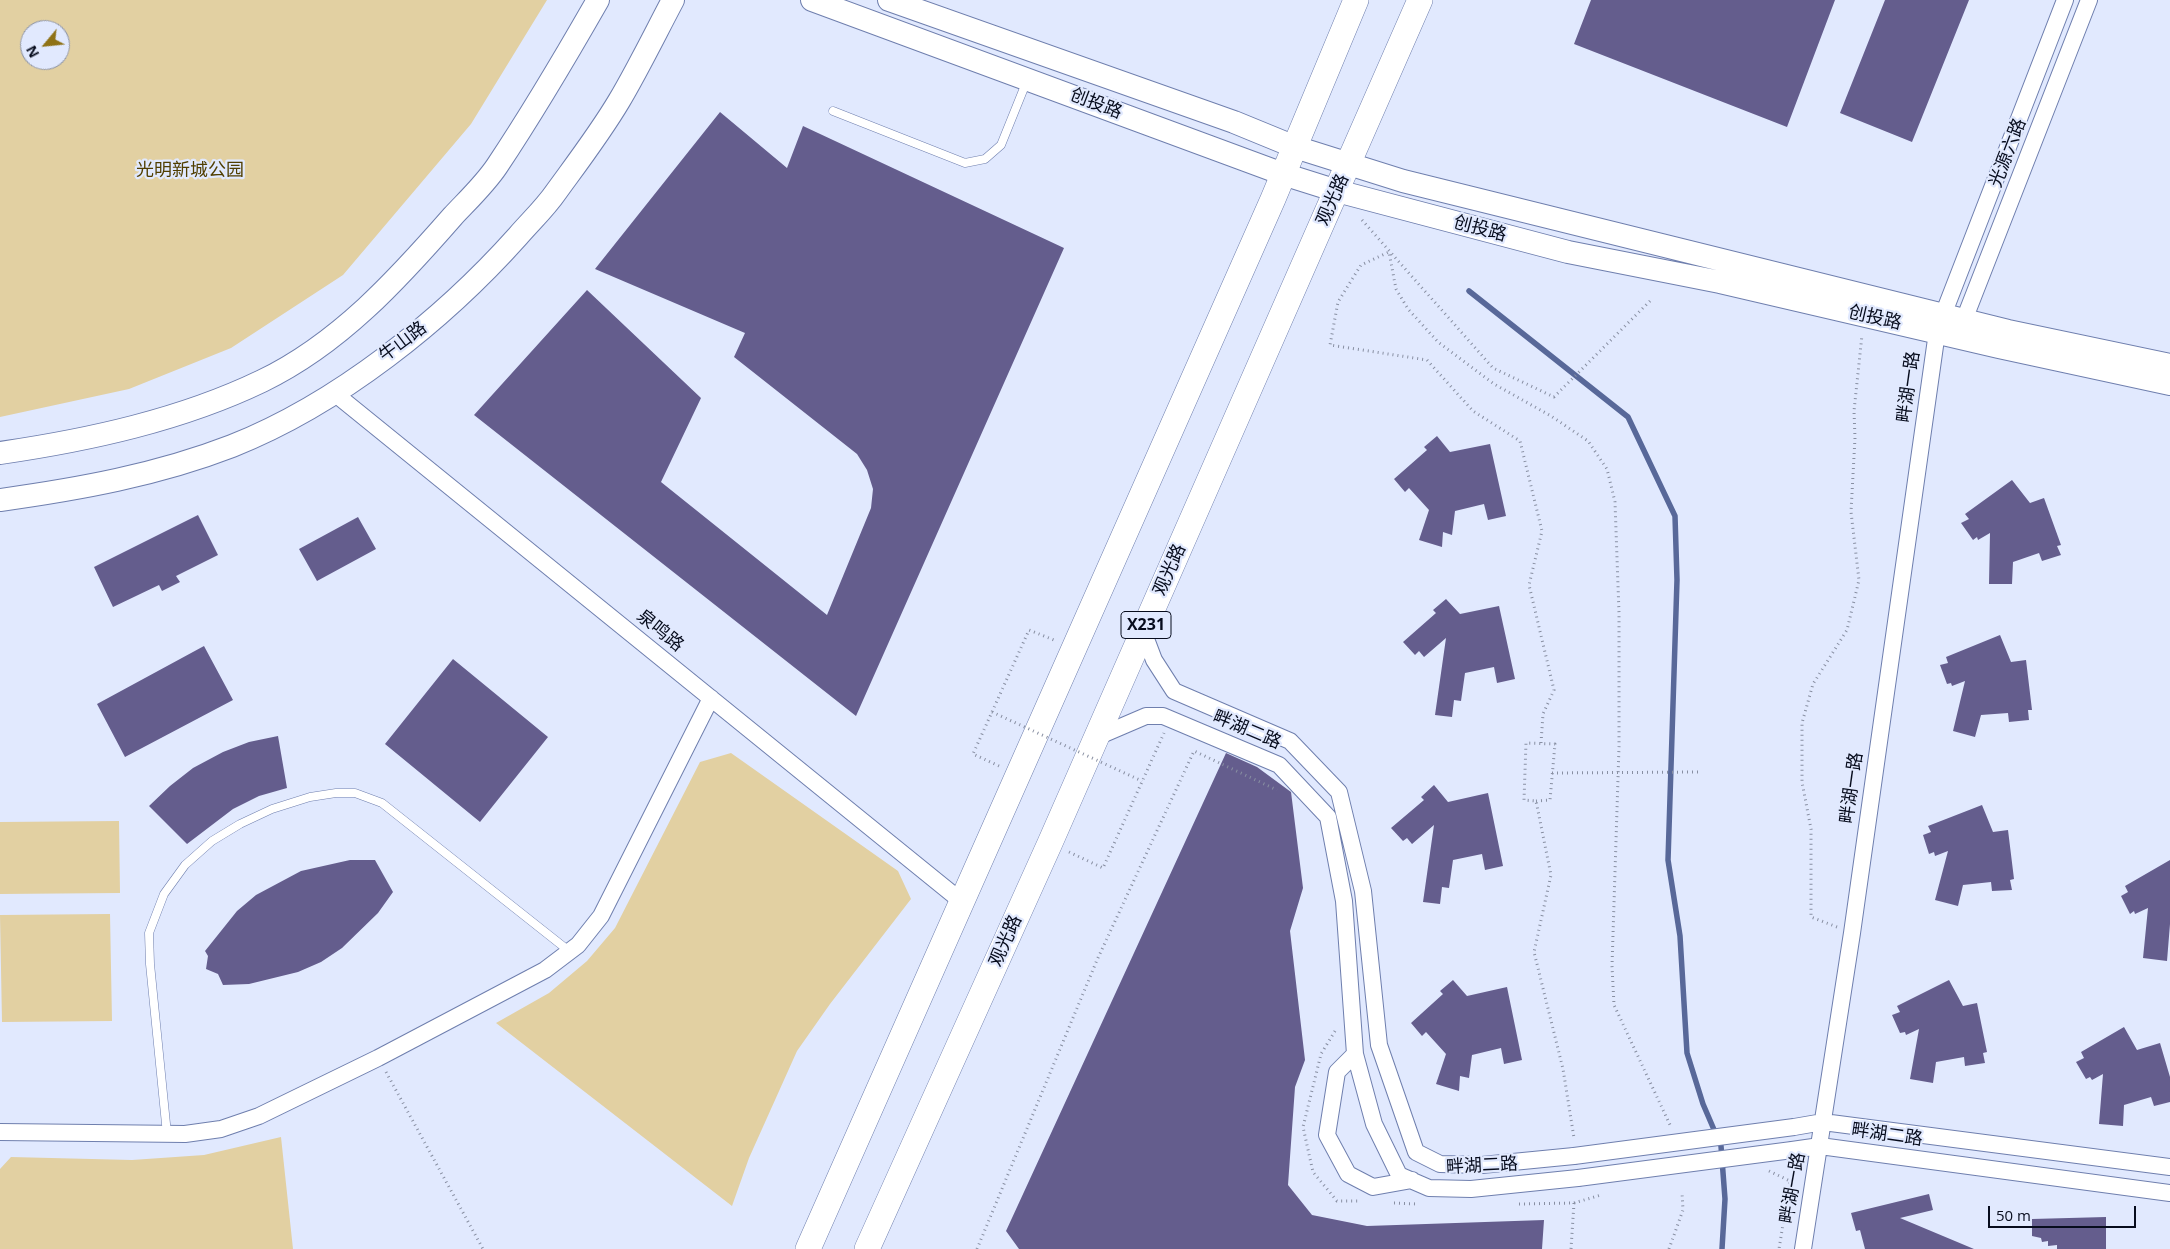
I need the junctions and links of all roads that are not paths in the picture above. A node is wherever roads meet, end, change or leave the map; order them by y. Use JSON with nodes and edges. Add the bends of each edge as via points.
{"nodes":[{"id":1,"x":598,"y":0,"type":"edge"},
{"id":2,"x":673,"y":0,"type":"edge"},
{"id":3,"x":812,"y":0,"type":"edge"},
{"id":4,"x":889,"y":0,"type":"edge"},
{"id":5,"x":1356,"y":0,"type":"edge"},
{"id":6,"x":1420,"y":0,"type":"edge"},
{"id":7,"x":2064,"y":0,"type":"edge"},
{"id":8,"x":2089,"y":0,"type":"edge"},
{"id":9,"x":1028,"y":78,"type":"junction"},
{"id":10,"x":833,"y":111,"type":"dead end"},
{"id":11,"x":1295,"y":147,"type":"junction"},
{"id":12,"x":1348,"y":166,"type":"junction"},
{"id":13,"x":1283,"y":174,"type":"junction"},
{"id":14,"x":1337,"y":191,"type":"junction"},
{"id":15,"x":1948,"y":322,"type":"junction"},
{"id":16,"x":2170,"y":365,"type":"edge"},
{"id":17,"x":2170,"y":384,"type":"edge"},
{"id":18,"x":333,"y":392,"type":"junction"},
{"id":19,"x":0,"y":453,"type":"edge"},
{"id":20,"x":0,"y":500,"type":"edge"},
{"id":21,"x":1143,"y":632,"type":"junction"},
{"id":22,"x":711,"y":698,"type":"junction"},
{"id":23,"x":1097,"y":737,"type":"junction"},
{"id":24,"x":961,"y":901,"type":"junction"},
{"id":25,"x":569,"y":951,"type":"junction"},
{"id":26,"x":1355,"y":1054,"type":"junction"},
{"id":27,"x":1823,"y":1122,"type":"junction"},
{"id":28,"x":0,"y":1132,"type":"edge"},
{"id":29,"x":167,"y":1134,"type":"junction"},
{"id":30,"x":1820,"y":1146,"type":"junction"},
{"id":31,"x":2170,"y":1167,"type":"edge"},
{"id":32,"x":1412,"y":1180,"type":"junction"},
{"id":33,"x":2170,"y":1193,"type":"edge"},
{"id":34,"x":808,"y":1249,"type":"edge"},
{"id":35,"x":867,"y":1249,"type":"edge"},
{"id":36,"x":1803,"y":1249,"type":"edge"}],
"edges":[{"from":1,"to":19,"type":"street","via":[[496,167],[381,294],[327,340],[263,380],[204,404],[56,445]]},
{"from":2,"to":18,"type":"street","name":"牛山路","via":[[618,102],[555,194],[492,265],[440,313]]},
{"from":3,"to":9,"type":"street","name":"创投路"},
{"from":4,"to":11,"type":"street","name":"创投路","via":[[1234,122]]},
{"from":5,"to":11,"type":"main road"},
{"from":6,"to":12,"type":"main road","name":"观光路","number":"X231"},
{"from":7,"to":15,"type":"street","name":"光源六路"},
{"from":8,"to":15,"type":"street","name":"光源六路"},
{"from":9,"to":10,"type":"lane","via":[[1001,145],[985,159],[965,163]]},
{"from":9,"to":13,"type":"street","name":"创投路"},
{"from":11,"to":12,"type":"street","name":"创投路"},
{"from":11,"to":13,"type":"main road"},
{"from":12,"to":14,"type":"main road","name":"观光路","number":"X231"},
{"from":12,"to":15,"type":"street","name":"创投路"},
{"from":13,"to":14,"type":"street","name":"创投路"},
{"from":13,"to":24,"type":"main road"},
{"from":14,"to":15,"type":"street","name":"创投路","via":[[1568,252],[1864,315]]},
{"from":14,"to":21,"type":"main road","name":"观光路","number":"X231"},
{"from":15,"to":16,"type":"street","name":"创投路"},
{"from":15,"to":17,"type":"street","name":"创投路"},
{"from":15,"to":27,"type":"street","name":"畔湖一路"},
{"from":18,"to":20,"type":"street","name":"牛山路","via":[[300,414],[232,446],[167,468],[104,483]]},
{"from":18,"to":22,"type":"street","name":"泉鸣路"},
{"from":21,"to":23,"type":"main road","name":"观光路","number":"X231"},
{"from":21,"to":27,"type":"street","name":"畔湖二路","bridge":true,"via":[[1154,660],[1174,692],[1290,741],[1339,792],[1363,891],[1379,1046],[1416,1152],[1440,1164],[1482,1165],[1574,1156]]},
{"from":22,"to":24,"type":"street","name":"泉鸣路"},
{"from":22,"to":25,"type":"street","via":[[601,916],[578,945]]},
{"from":23,"to":26,"type":"street","name":"畔湖二路","via":[[1146,716],[1163,716],[1280,765],[1328,817],[1344,901]]},
{"from":23,"to":35,"type":"main road","name":"观光路","number":"X231"},
{"from":24,"to":34,"type":"main road"},
{"from":25,"to":29,"type":"street","via":[[545,970],[259,1116],[221,1129]]},
{"from":25,"to":29,"type":"lane","via":[[382,802],[355,793],[336,792],[272,809],[212,841],[185,865],[164,894],[150,933],[150,964]]},
{"from":26,"to":32,"type":"street","name":"畔湖二路","via":[[1374,1124],[1399,1175]]},
{"from":26,"to":32,"type":"street","via":[[1337,1072],[1327,1135],[1348,1174],[1373,1187]]},
{"from":27,"to":30,"type":"street","name":"畔湖一路"},
{"from":27,"to":31,"type":"street","name":"畔湖二路"},
{"from":28,"to":29,"type":"street"},
{"from":30,"to":32,"type":"street","name":"畔湖二路","bridge":true,"via":[[1471,1189],[1430,1188]]},
{"from":30,"to":33,"type":"street","name":"畔湖二路"},
{"from":30,"to":36,"type":"street","name":"畔湖一路"}]}
